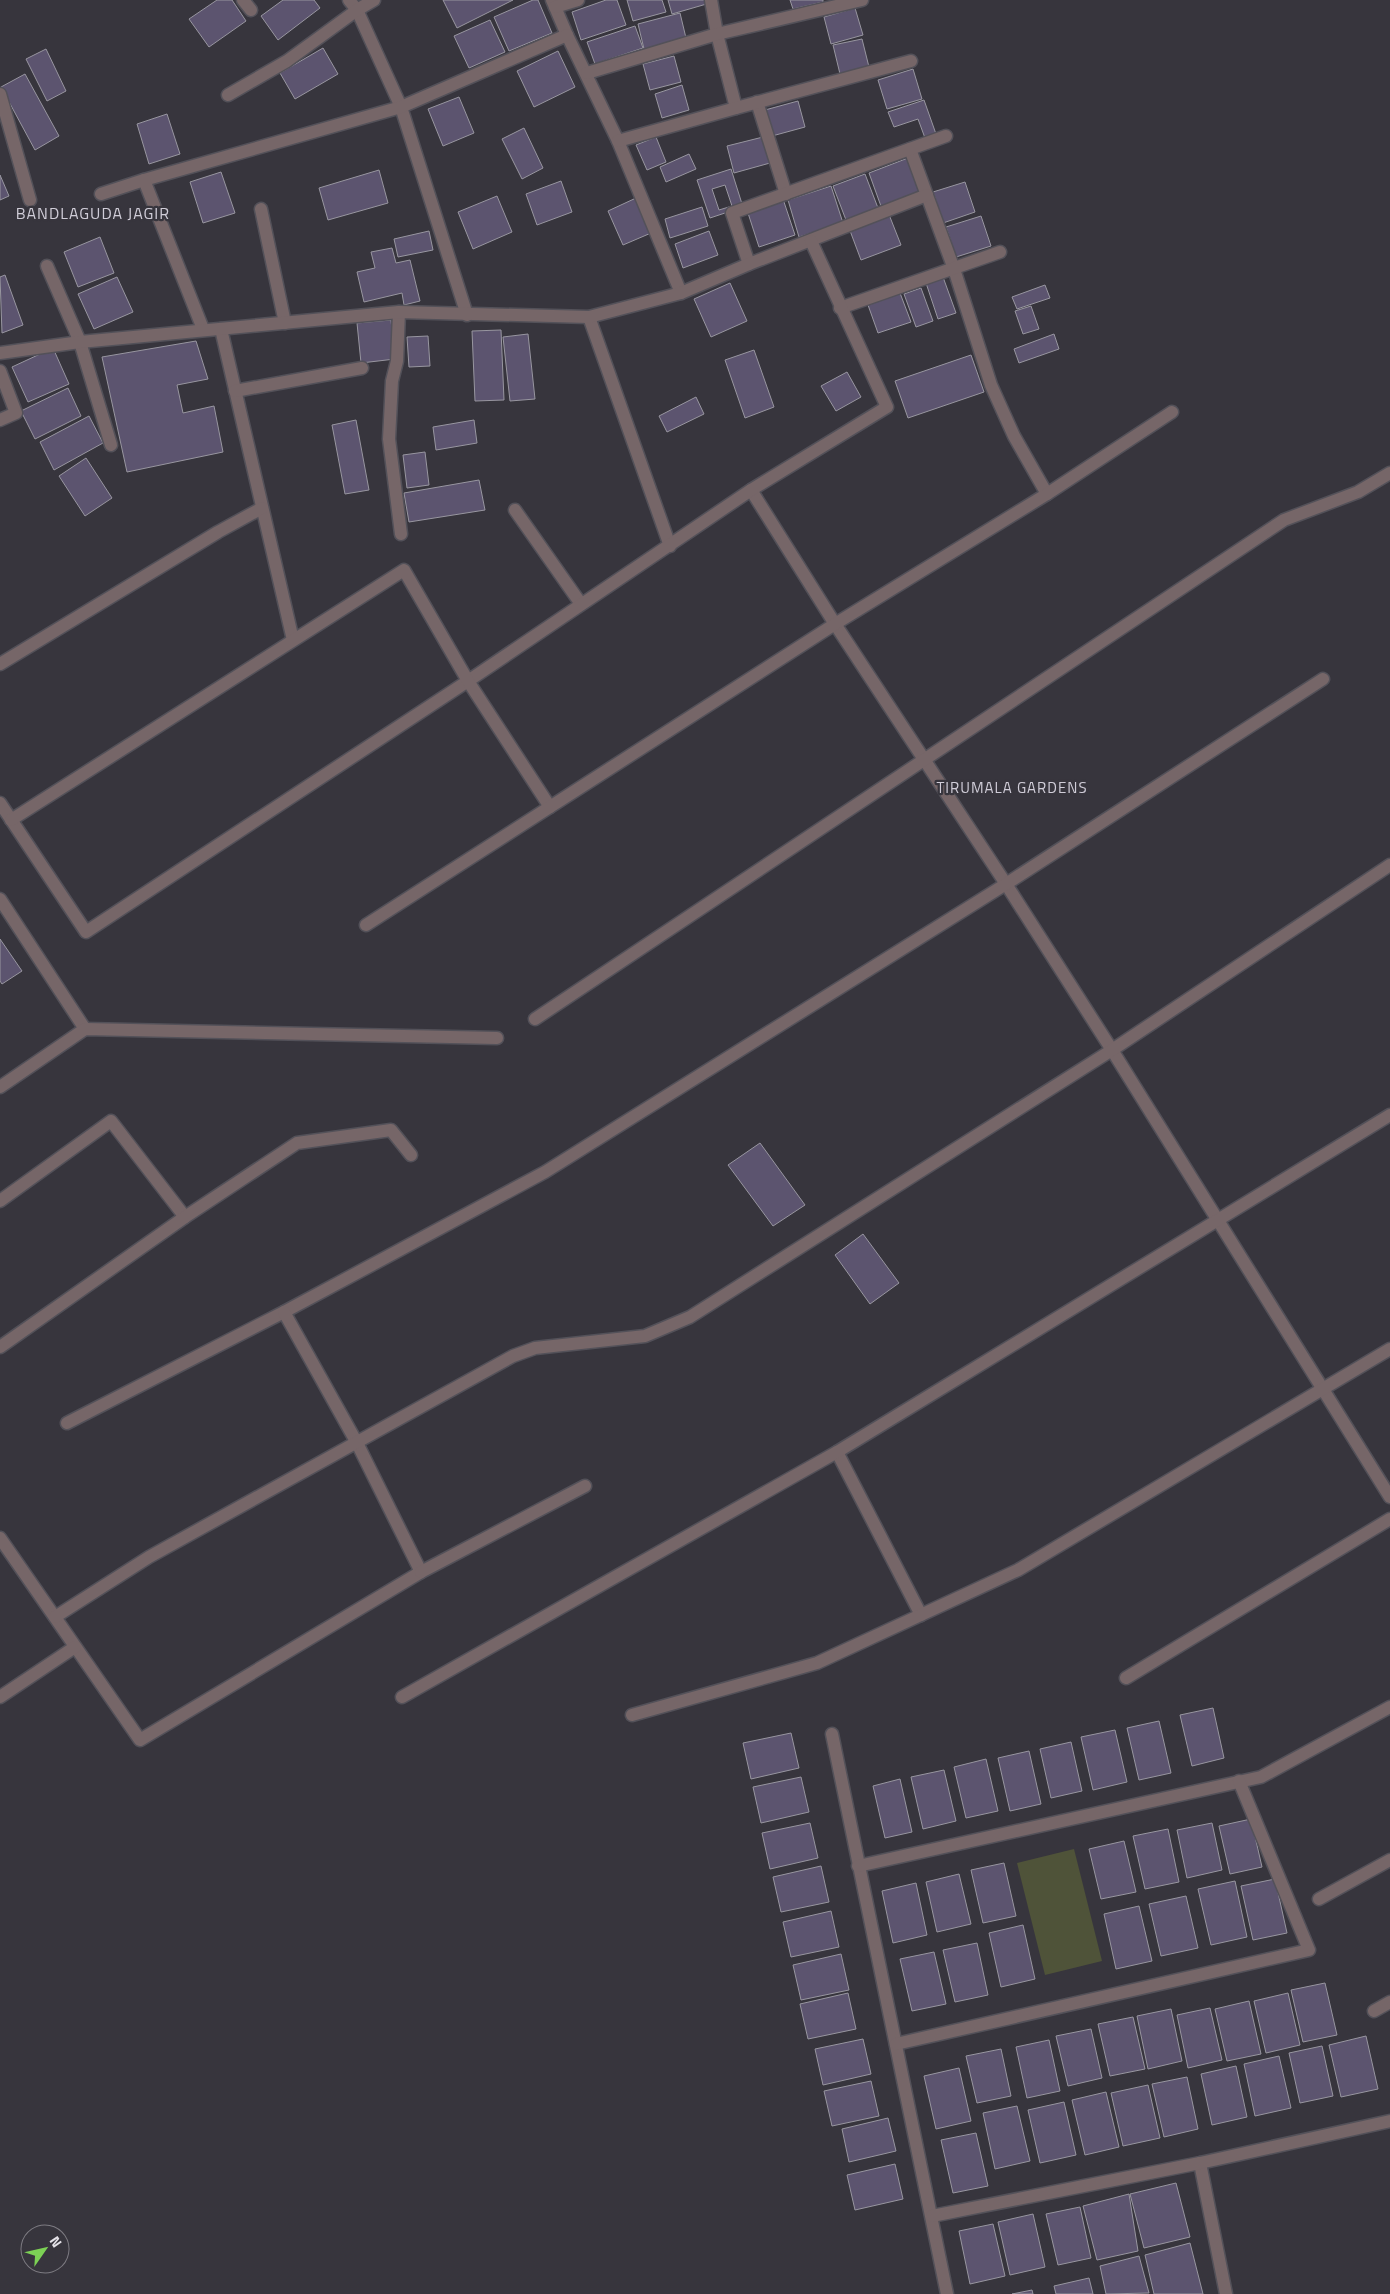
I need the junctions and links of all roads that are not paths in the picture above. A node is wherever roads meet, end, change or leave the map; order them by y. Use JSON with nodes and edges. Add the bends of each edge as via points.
{"nodes":[{"id":1,"x":374,"y":0,"type":"edge"},
{"id":2,"x":578,"y":0,"type":"edge"},
{"id":3,"x":711,"y":0,"type":"edge"},
{"id":4,"x":862,"y":0,"type":"edge"},
{"id":5,"x":554,"y":3,"type":"edge"},
{"id":6,"x":353,"y":5,"type":"edge"},
{"id":7,"x":717,"y":34,"type":"junction"},
{"id":8,"x":567,"y":35,"type":"junction"},
{"id":9,"x":911,"y":61,"type":"dead end"},
{"id":10,"x":587,"y":73,"type":"junction"},
{"id":11,"x":0,"y":94,"type":"edge"},
{"id":12,"x":228,"y":95,"type":"dead end"},
{"id":13,"x":757,"y":102,"type":"junction"},
{"id":14,"x":401,"y":107,"type":"junction"},
{"id":15,"x":736,"y":108,"type":"junction"},
{"id":16,"x":946,"y":136,"type":"dead end"},
{"id":17,"x":618,"y":142,"type":"junction"},
{"id":18,"x":910,"y":150,"type":"junction"},
{"id":19,"x":144,"y":180,"type":"junction"},
{"id":20,"x":101,"y":194,"type":"dead end"},
{"id":21,"x":786,"y":194,"type":"junction"},
{"id":22,"x":927,"y":195,"type":"junction"},
{"id":23,"x":30,"y":200,"type":"dead end"},
{"id":24,"x":262,"y":209,"type":"dead end"},
{"id":25,"x":811,"y":241,"type":"junction"},
{"id":26,"x":1000,"y":252,"type":"dead end"},
{"id":27,"x":749,"y":264,"type":"junction"},
{"id":28,"x":47,"y":266,"type":"dead end"},
{"id":29,"x":954,"y":269,"type":"junction"},
{"id":30,"x":681,"y":293,"type":"junction"},
{"id":31,"x":840,"y":308,"type":"junction"},
{"id":32,"x":399,"y":312,"type":"junction"},
{"id":33,"x":467,"y":315,"type":"junction"},
{"id":34,"x":589,"y":317,"type":"junction"},
{"id":35,"x":285,"y":323,"type":"junction"},
{"id":36,"x":221,"y":329,"type":"junction"},
{"id":37,"x":203,"y":330,"type":"junction"},
{"id":38,"x":80,"y":342,"type":"junction"},
{"id":39,"x":0,"y":353,"type":"edge"},
{"id":40,"x":362,"y":368,"type":"dead end"},
{"id":41,"x":0,"y":371,"type":"edge"},
{"id":42,"x":235,"y":391,"type":"junction"},
{"id":43,"x":1172,"y":412,"type":"dead end"},
{"id":44,"x":0,"y":420,"type":"edge"},
{"id":45,"x":111,"y":445,"type":"dead end"},
{"id":46,"x":1390,"y":473,"type":"edge"},
{"id":47,"x":751,"y":490,"type":"junction"},
{"id":48,"x":1047,"y":494,"type":"junction"},
{"id":49,"x":262,"y":508,"type":"junction"},
{"id":50,"x":515,"y":510,"type":"dead end"},
{"id":51,"x":401,"y":534,"type":"dead end"},
{"id":52,"x":670,"y":546,"type":"junction"},
{"id":53,"x":581,"y":604,"type":"junction"},
{"id":54,"x":835,"y":624,"type":"junction"},
{"id":55,"x":293,"y":640,"type":"junction"},
{"id":56,"x":0,"y":664,"type":"edge"},
{"id":57,"x":1322,"y":679,"type":"dead end"},
{"id":58,"x":468,"y":681,"type":"junction"},
{"id":59,"x":923,"y":759,"type":"junction"},
{"id":60,"x":0,"y":803,"type":"edge"},
{"id":61,"x":550,"y":807,"type":"junction"},
{"id":62,"x":11,"y":820,"type":"junction"},
{"id":63,"x":1390,"y":865,"type":"edge"},
{"id":64,"x":1006,"y":884,"type":"junction"},
{"id":65,"x":0,"y":899,"type":"edge"},
{"id":66,"x":366,"y":925,"type":"dead end"},
{"id":67,"x":535,"y":1019,"type":"dead end"},
{"id":68,"x":85,"y":1029,"type":"junction"},
{"id":69,"x":497,"y":1038,"type":"dead end"},
{"id":70,"x":1112,"y":1050,"type":"junction"},
{"id":71,"x":0,"y":1088,"type":"edge"},
{"id":72,"x":1390,"y":1115,"type":"edge"},
{"id":73,"x":411,"y":1155,"type":"dead end"},
{"id":74,"x":0,"y":1201,"type":"edge"},
{"id":75,"x":185,"y":1217,"type":"junction"},
{"id":76,"x":1217,"y":1219,"type":"junction"},
{"id":77,"x":284,"y":1312,"type":"junction"},
{"id":78,"x":0,"y":1347,"type":"edge"},
{"id":79,"x":1390,"y":1349,"type":"edge"},
{"id":80,"x":1323,"y":1389,"type":"junction"},
{"id":81,"x":67,"y":1423,"type":"dead end"},
{"id":82,"x":357,"y":1443,"type":"junction"},
{"id":83,"x":838,"y":1452,"type":"junction"},
{"id":84,"x":585,"y":1486,"type":"dead end"},
{"id":85,"x":1390,"y":1497,"type":"edge"},
{"id":86,"x":1390,"y":1518,"type":"edge"},
{"id":87,"x":0,"y":1538,"type":"edge"},
{"id":88,"x":421,"y":1572,"type":"junction"},
{"id":89,"x":921,"y":1614,"type":"junction"},
{"id":90,"x":55,"y":1617,"type":"junction"},
{"id":91,"x":75,"y":1647,"type":"junction"},
{"id":92,"x":1126,"y":1678,"type":"dead end"},
{"id":93,"x":0,"y":1697,"type":"edge"},
{"id":94,"x":402,"y":1697,"type":"dead end"},
{"id":95,"x":1390,"y":1707,"type":"edge"},
{"id":96,"x":632,"y":1716,"type":"dead end"},
{"id":97,"x":832,"y":1734,"type":"dead end"},
{"id":98,"x":1239,"y":1781,"type":"junction"},
{"id":99,"x":1390,"y":1860,"type":"edge"},
{"id":100,"x":858,"y":1866,"type":"junction"},
{"id":101,"x":1319,"y":1899,"type":"dead end"},
{"id":102,"x":1390,"y":2002,"type":"edge"},
{"id":103,"x":1374,"y":2011,"type":"dead end"},
{"id":104,"x":896,"y":2044,"type":"junction"},
{"id":105,"x":1390,"y":2121,"type":"edge"},
{"id":106,"x":1200,"y":2163,"type":"junction"},
{"id":107,"x":932,"y":2216,"type":"junction"},
{"id":108,"x":947,"y":2294,"type":"edge"},
{"id":109,"x":1226,"y":2294,"type":"edge"}],
"edges":[{"from":1,"to":6,"type":"street"},
{"from":2,"to":5,"type":"street"},
{"from":3,"to":7,"type":"street"},
{"from":4,"to":7,"type":"street"},
{"from":5,"to":8,"type":"street"},
{"from":6,"to":12,"type":"street","via":[[287,61]]},
{"from":6,"to":14,"type":"street"},
{"from":7,"to":10,"type":"street"},
{"from":7,"to":15,"type":"street"},
{"from":8,"to":10,"type":"street"},
{"from":8,"to":14,"type":"street"},
{"from":9,"to":13,"type":"street"},
{"from":10,"to":17,"type":"street"},
{"from":11,"to":23,"type":"street"},
{"from":13,"to":15,"type":"street"},
{"from":13,"to":21,"type":"street"},
{"from":14,"to":19,"type":"street"},
{"from":14,"to":33,"type":"street"},
{"from":15,"to":17,"type":"street"},
{"from":16,"to":18,"type":"street"},
{"from":17,"to":30,"type":"street"},
{"from":18,"to":21,"type":"street"},
{"from":18,"to":22,"type":"street"},
{"from":19,"to":20,"type":"street"},
{"from":19,"to":37,"type":"street"},
{"from":21,"to":27,"type":"street","via":[[732,213]]},
{"from":22,"to":25,"type":"street"},
{"from":22,"to":29,"type":"street"},
{"from":24,"to":35,"type":"street"},
{"from":25,"to":27,"type":"street"},
{"from":25,"to":31,"type":"street"},
{"from":26,"to":29,"type":"street"},
{"from":27,"to":30,"type":"street"},
{"from":28,"to":38,"type":"street"},
{"from":29,"to":31,"type":"street"},
{"from":29,"to":48,"type":"street","via":[[991,386],[1014,436]]},
{"from":30,"to":34,"type":"street"},
{"from":31,"to":47,"type":"street","via":[[887,408]]},
{"from":32,"to":33,"type":"street"},
{"from":32,"to":35,"type":"street"},
{"from":32,"to":51,"type":"street","via":[[389,439]]},
{"from":33,"to":34,"type":"street"},
{"from":34,"to":52,"type":"street"},
{"from":35,"to":36,"type":"street"},
{"from":36,"to":37,"type":"street"},
{"from":36,"to":42,"type":"street"},
{"from":37,"to":38,"type":"street"},
{"from":38,"to":39,"type":"street"},
{"from":38,"to":45,"type":"street"},
{"from":40,"to":42,"type":"street"},
{"from":41,"to":44,"type":"street","via":[[16,413]]},
{"from":42,"to":49,"type":"street"},
{"from":43,"to":48,"type":"street"},
{"from":46,"to":59,"type":"street","via":[[1358,492],[1284,520]]},
{"from":47,"to":52,"type":"street"},
{"from":47,"to":54,"type":"street"},
{"from":48,"to":54,"type":"street"},
{"from":49,"to":55,"type":"street"},
{"from":49,"to":56,"type":"street"},
{"from":50,"to":53,"type":"street"},
{"from":52,"to":53,"type":"street"},
{"from":53,"to":58,"type":"street"},
{"from":54,"to":59,"type":"street"},
{"from":54,"to":61,"type":"street"},
{"from":55,"to":58,"type":"street","via":[[404,570]]},
{"from":55,"to":62,"type":"street"},
{"from":57,"to":64,"type":"street"},
{"from":58,"to":61,"type":"street"},
{"from":58,"to":62,"type":"street","via":[[86,932]]},
{"from":59,"to":64,"type":"street"},
{"from":59,"to":67,"type":"street"},
{"from":60,"to":62,"type":"street"},
{"from":61,"to":66,"type":"street"},
{"from":63,"to":70,"type":"street"},
{"from":64,"to":70,"type":"street"},
{"from":64,"to":77,"type":"street","via":[[545,1172]]},
{"from":65,"to":68,"type":"street"},
{"from":68,"to":69,"type":"street"},
{"from":68,"to":71,"type":"street"},
{"from":70,"to":76,"type":"street"},
{"from":70,"to":82,"type":"street","via":[[690,1317],[645,1336],[535,1348],[513,1356]]},
{"from":72,"to":76,"type":"street"},
{"from":73,"to":75,"type":"street","via":[[392,1130],[297,1143]]},
{"from":74,"to":75,"type":"street","via":[[111,1121]]},
{"from":75,"to":78,"type":"street"},
{"from":76,"to":80,"type":"street"},
{"from":76,"to":83,"type":"street"},
{"from":77,"to":81,"type":"street"},
{"from":77,"to":82,"type":"street"},
{"from":79,"to":80,"type":"street"},
{"from":80,"to":85,"type":"street"},
{"from":80,"to":89,"type":"street","via":[[1018,1570]]},
{"from":82,"to":88,"type":"street"},
{"from":82,"to":90,"type":"street","via":[[149,1557]]},
{"from":83,"to":89,"type":"street"},
{"from":83,"to":94,"type":"street"},
{"from":84,"to":88,"type":"street"},
{"from":86,"to":92,"type":"street"},
{"from":87,"to":90,"type":"street"},
{"from":88,"to":91,"type":"street","via":[[140,1740]]},
{"from":89,"to":96,"type":"street","via":[[817,1663]]},
{"from":90,"to":91,"type":"street"},
{"from":91,"to":93,"type":"street"},
{"from":95,"to":98,"type":"street","via":[[1267,1774]]},
{"from":97,"to":100,"type":"street"},
{"from":98,"to":100,"type":"street"},
{"from":98,"to":104,"type":"street","via":[[1309,1950]]},
{"from":99,"to":101,"type":"street"},
{"from":100,"to":104,"type":"street"},
{"from":102,"to":103,"type":"street"},
{"from":104,"to":107,"type":"street"},
{"from":105,"to":106,"type":"street"},
{"from":106,"to":107,"type":"street"},
{"from":106,"to":109,"type":"street"},
{"from":107,"to":108,"type":"street"}]}
